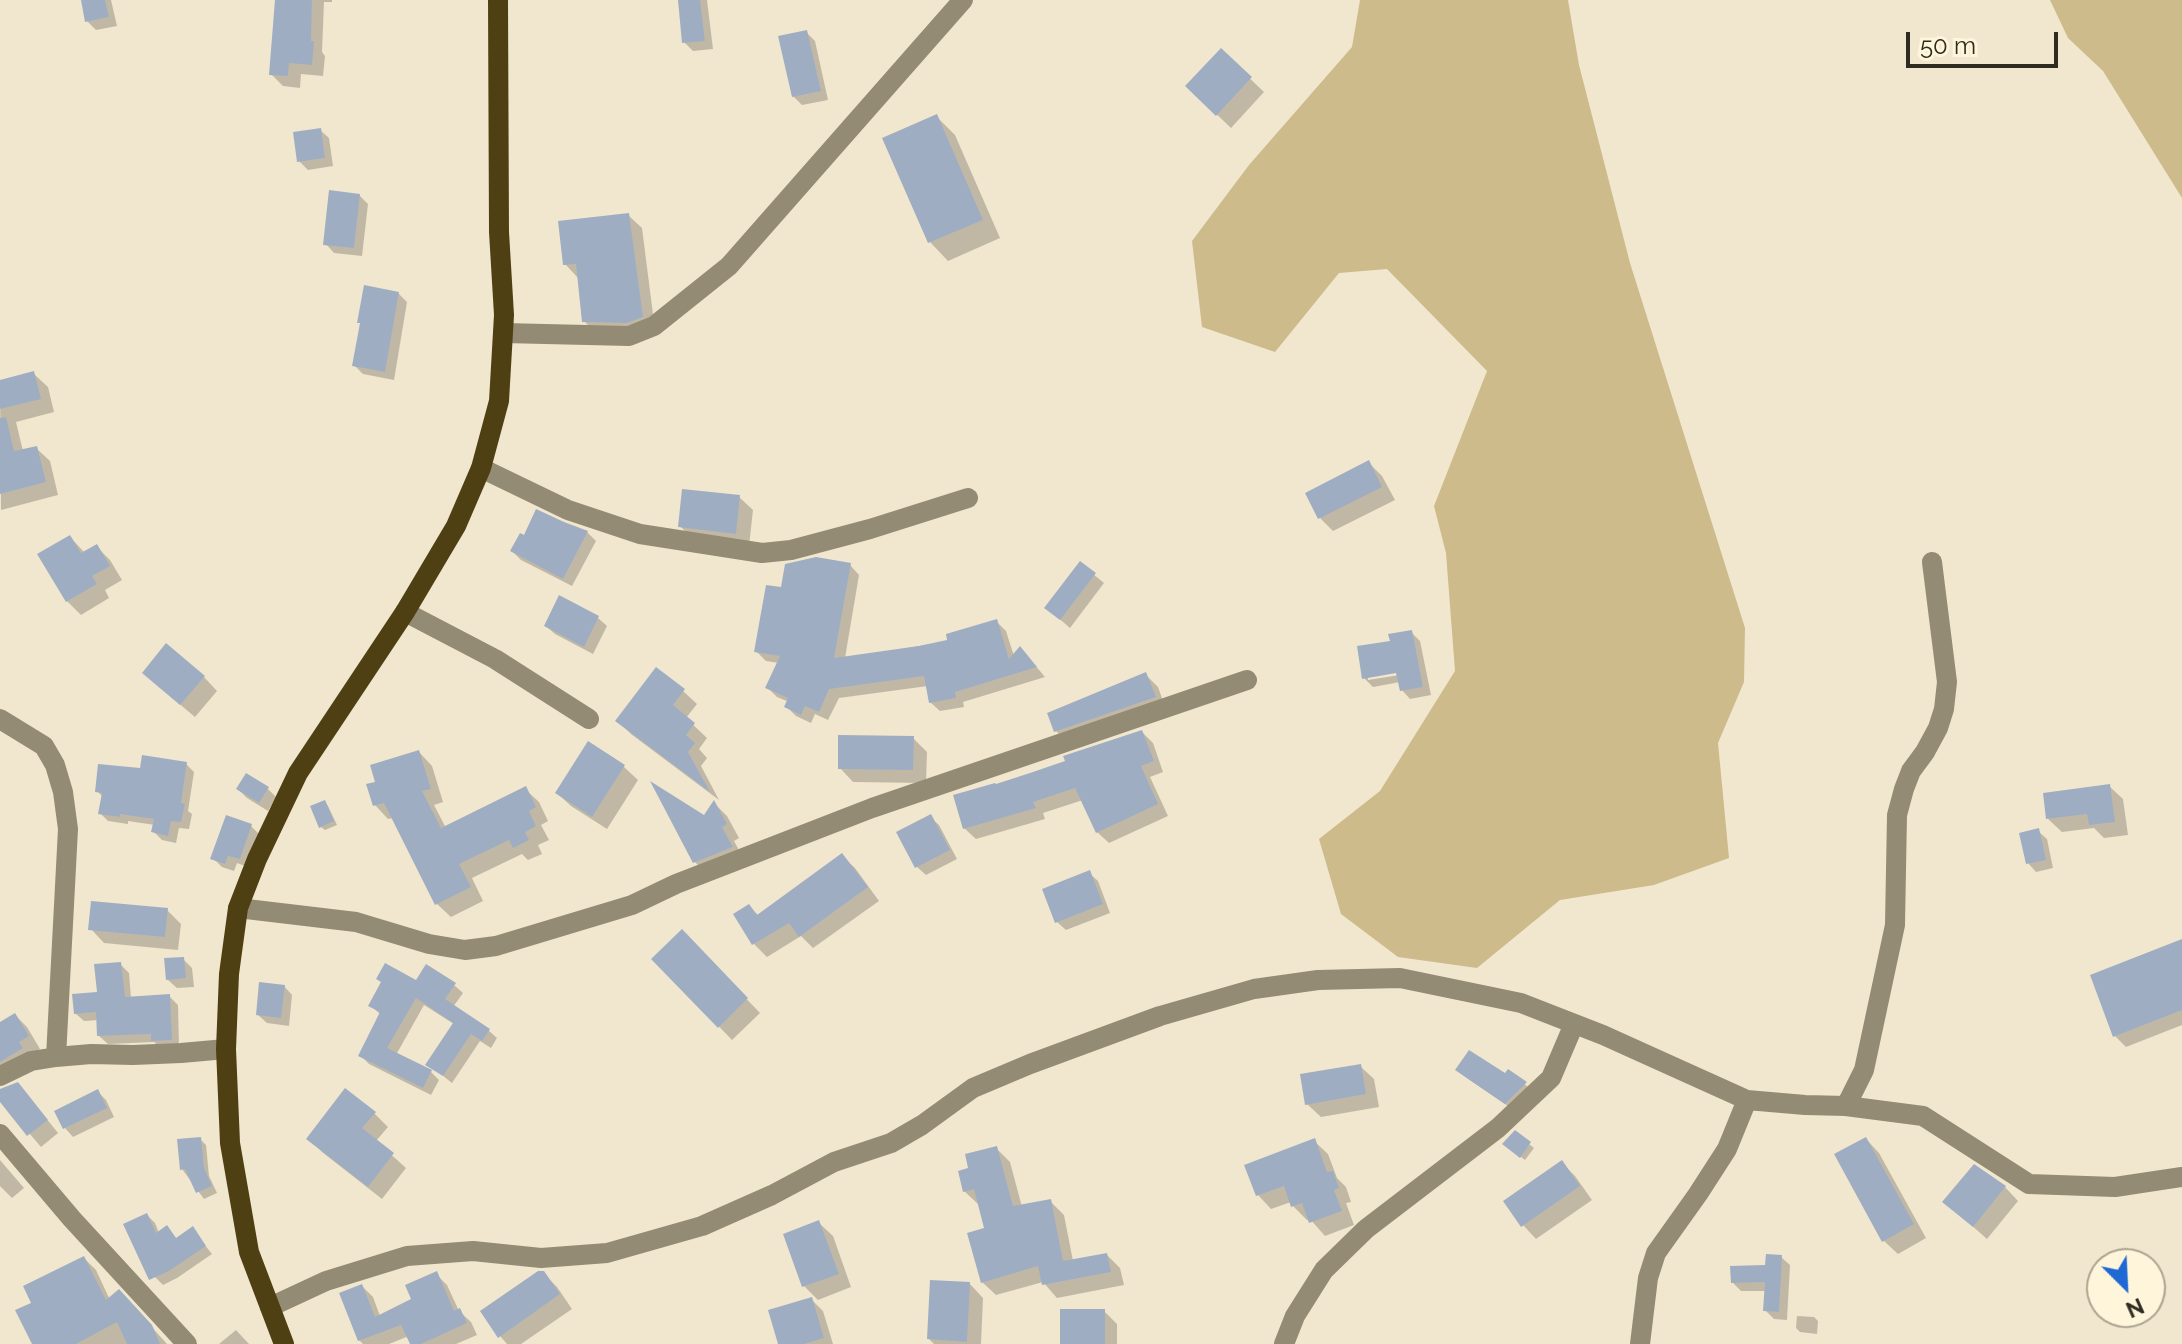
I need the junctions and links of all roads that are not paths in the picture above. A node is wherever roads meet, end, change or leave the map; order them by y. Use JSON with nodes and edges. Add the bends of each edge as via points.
{"nodes":[{"id":1,"x":498,"y":0,"type":"edge"},
{"id":2,"x":963,"y":0,"type":"edge"},
{"id":3,"x":503,"y":333,"type":"junction"},
{"id":4,"x":481,"y":468,"type":"junction"},
{"id":5,"x":968,"y":498,"type":"dead end"},
{"id":6,"x":1932,"y":562,"type":"dead end"},
{"id":7,"x":405,"y":612,"type":"junction"},
{"id":8,"x":1247,"y":680,"type":"dead end"},
{"id":9,"x":0,"y":719,"type":"edge"},
{"id":10,"x":589,"y":719,"type":"dead end"},
{"id":11,"x":238,"y":908,"type":"junction"},
{"id":12,"x":1574,"y":1024,"type":"junction"},
{"id":13,"x":226,"y":1049,"type":"junction"},
{"id":14,"x":56,"y":1057,"type":"junction"},
{"id":15,"x":0,"y":1076,"type":"edge"},
{"id":16,"x":1747,"y":1100,"type":"junction"},
{"id":17,"x":1846,"y":1106,"type":"junction"},
{"id":18,"x":0,"y":1134,"type":"edge"},
{"id":19,"x":2182,"y":1177,"type":"edge"},
{"id":20,"x":270,"y":1307,"type":"junction"},
{"id":21,"x":187,"y":1344,"type":"edge"},
{"id":22,"x":284,"y":1344,"type":"edge"},
{"id":23,"x":1284,"y":1344,"type":"edge"},
{"id":24,"x":1640,"y":1344,"type":"edge"}],
"edges":[{"from":1,"to":3,"type":"main road"},
{"from":2,"to":3,"type":"street","via":[[729,266],[654,326],[629,336]]},
{"from":3,"to":4,"type":"main road","via":[[499,401]]},
{"from":4,"to":5,"type":"street","via":[[568,510],[640,534],[762,553],[870,529]]},
{"from":4,"to":7,"type":"main road","via":[[456,526]]},
{"from":6,"to":17,"type":"street","via":[[1947,682],[1944,709],[1911,771],[1897,815],[1895,925],[1864,1070]]},
{"from":7,"to":10,"type":"street","via":[[495,659]]},
{"from":7,"to":11,"type":"main road","via":[[298,773]]},
{"from":8,"to":11,"type":"street","via":[[872,808],[632,905],[496,946],[465,950],[356,922]]},
{"from":9,"to":14,"type":"street","via":[[44,746],[63,792],[68,829]]},
{"from":11,"to":13,"type":"main road"},
{"from":12,"to":16,"type":"street"},
{"from":12,"to":20,"type":"street","via":[[1521,1003],[1400,978],[1318,980],[1254,989],[1160,1016],[973,1088],[891,1143],[834,1162],[702,1226],[607,1253],[541,1258],[473,1251],[407,1256],[326,1281]]},
{"from":12,"to":23,"type":"street","via":[[1551,1078],[1498,1128],[1366,1229],[1324,1270]]},
{"from":13,"to":14,"type":"street"},
{"from":13,"to":20,"type":"main road","via":[[230,1143],[249,1252]]},
{"from":14,"to":15,"type":"street","via":[[31,1061]]},
{"from":16,"to":17,"type":"street"},
{"from":16,"to":24,"type":"street","via":[[1727,1149],[1656,1253]]},
{"from":17,"to":19,"type":"street","via":[[1923,1116],[2029,1184],[2115,1187]]},
{"from":18,"to":21,"type":"street"},
{"from":20,"to":22,"type":"main road"}]}
